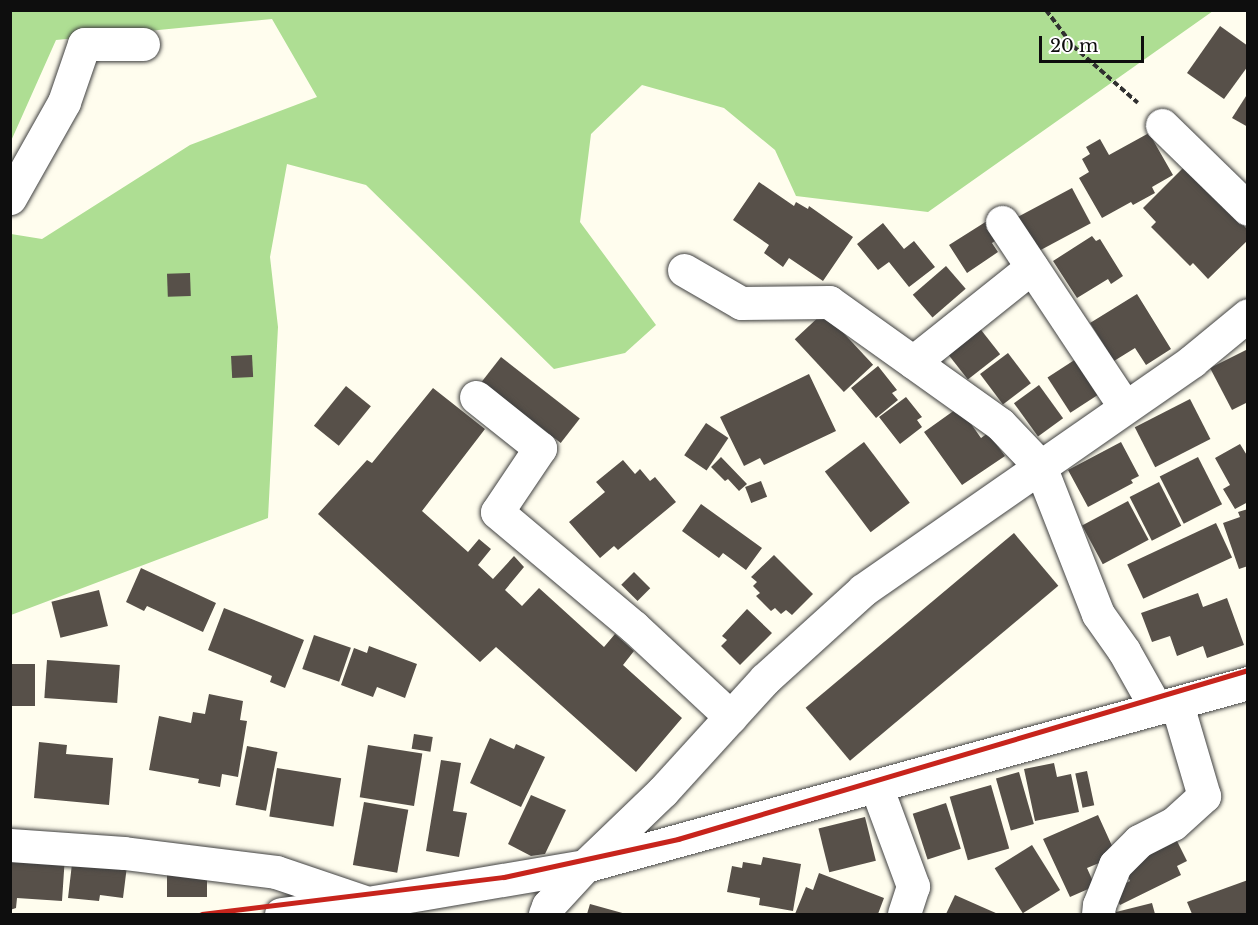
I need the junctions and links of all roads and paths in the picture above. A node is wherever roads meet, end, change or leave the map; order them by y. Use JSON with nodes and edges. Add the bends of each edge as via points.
{"nodes":[{"id":1,"x":1046,"y":10,"type":"edge"},
{"id":2,"x":142,"y":44,"type":"dead end"},
{"id":3,"x":1162,"y":125,"type":"joint"},
{"id":4,"x":10,"y":198,"type":"edge"},
{"id":5,"x":1248,"y":209,"type":"edge"},
{"id":6,"x":1002,"y":222,"type":"dead end"},
{"id":7,"x":1032,"y":267,"type":"junction"},
{"id":8,"x":684,"y":270,"type":"dead end"},
{"id":9,"x":1248,"y":315,"type":"edge"},
{"id":10,"x":913,"y":362,"type":"junction"},
{"id":11,"x":476,"y":397,"type":"dead end"},
{"id":12,"x":1125,"y":407,"type":"junction"},
{"id":13,"x":1040,"y":466,"type":"junction"},
{"id":14,"x":1248,"y":682,"type":"edge"},
{"id":15,"x":1167,"y":706,"type":"junction"},
{"id":16,"x":731,"y":717,"type":"junction"},
{"id":17,"x":876,"y":786,"type":"junction"},
{"id":18,"x":10,"y":845,"type":"edge"},
{"id":19,"x":585,"y":866,"type":"junction"},
{"id":20,"x":368,"y":903,"type":"junction"},
{"id":21,"x":281,"y":915,"type":"edge"},
{"id":22,"x":545,"y":915,"type":"edge"},
{"id":23,"x":904,"y":915,"type":"edge"},
{"id":24,"x":1098,"y":915,"type":"edge"}],
"edges":[{"from":1,"to":3,"type":"path","via":[[1073,46]]},
{"from":2,"to":4,"type":"street","via":[[84,44],[64,102]]},
{"from":3,"to":5,"type":"street"},
{"from":6,"to":7,"type":"street"},
{"from":7,"to":10,"type":"street"},
{"from":7,"to":12,"type":"street"},
{"from":8,"to":10,"type":"street","via":[[741,303],[829,302]]},
{"from":9,"to":12,"type":"street","via":[[1192,361]]},
{"from":10,"to":13,"type":"street","via":[[1000,424]]},
{"from":11,"to":16,"type":"street","via":[[540,448],[497,512],[634,627]]},
{"from":12,"to":13,"type":"street"},
{"from":13,"to":15,"type":"street","via":[[1098,614]]},
{"from":13,"to":16,"type":"street","via":[[863,590],[765,679]]},
{"from":14,"to":15,"type":"street"},
{"from":15,"to":17,"type":"street"},
{"from":15,"to":24,"type":"street","via":[[1204,796],[1173,824],[1139,841],[1115,865]]},
{"from":16,"to":19,"type":"street","via":[[663,791]]},
{"from":17,"to":19,"type":"street"},
{"from":17,"to":23,"type":"street","via":[[913,886]]},
{"from":18,"to":20,"type":"street","via":[[124,853],[276,872]]},
{"from":19,"to":20,"type":"street"},
{"from":19,"to":22,"type":"street","via":[[548,906]]},
{"from":20,"to":21,"type":"street"}]}
